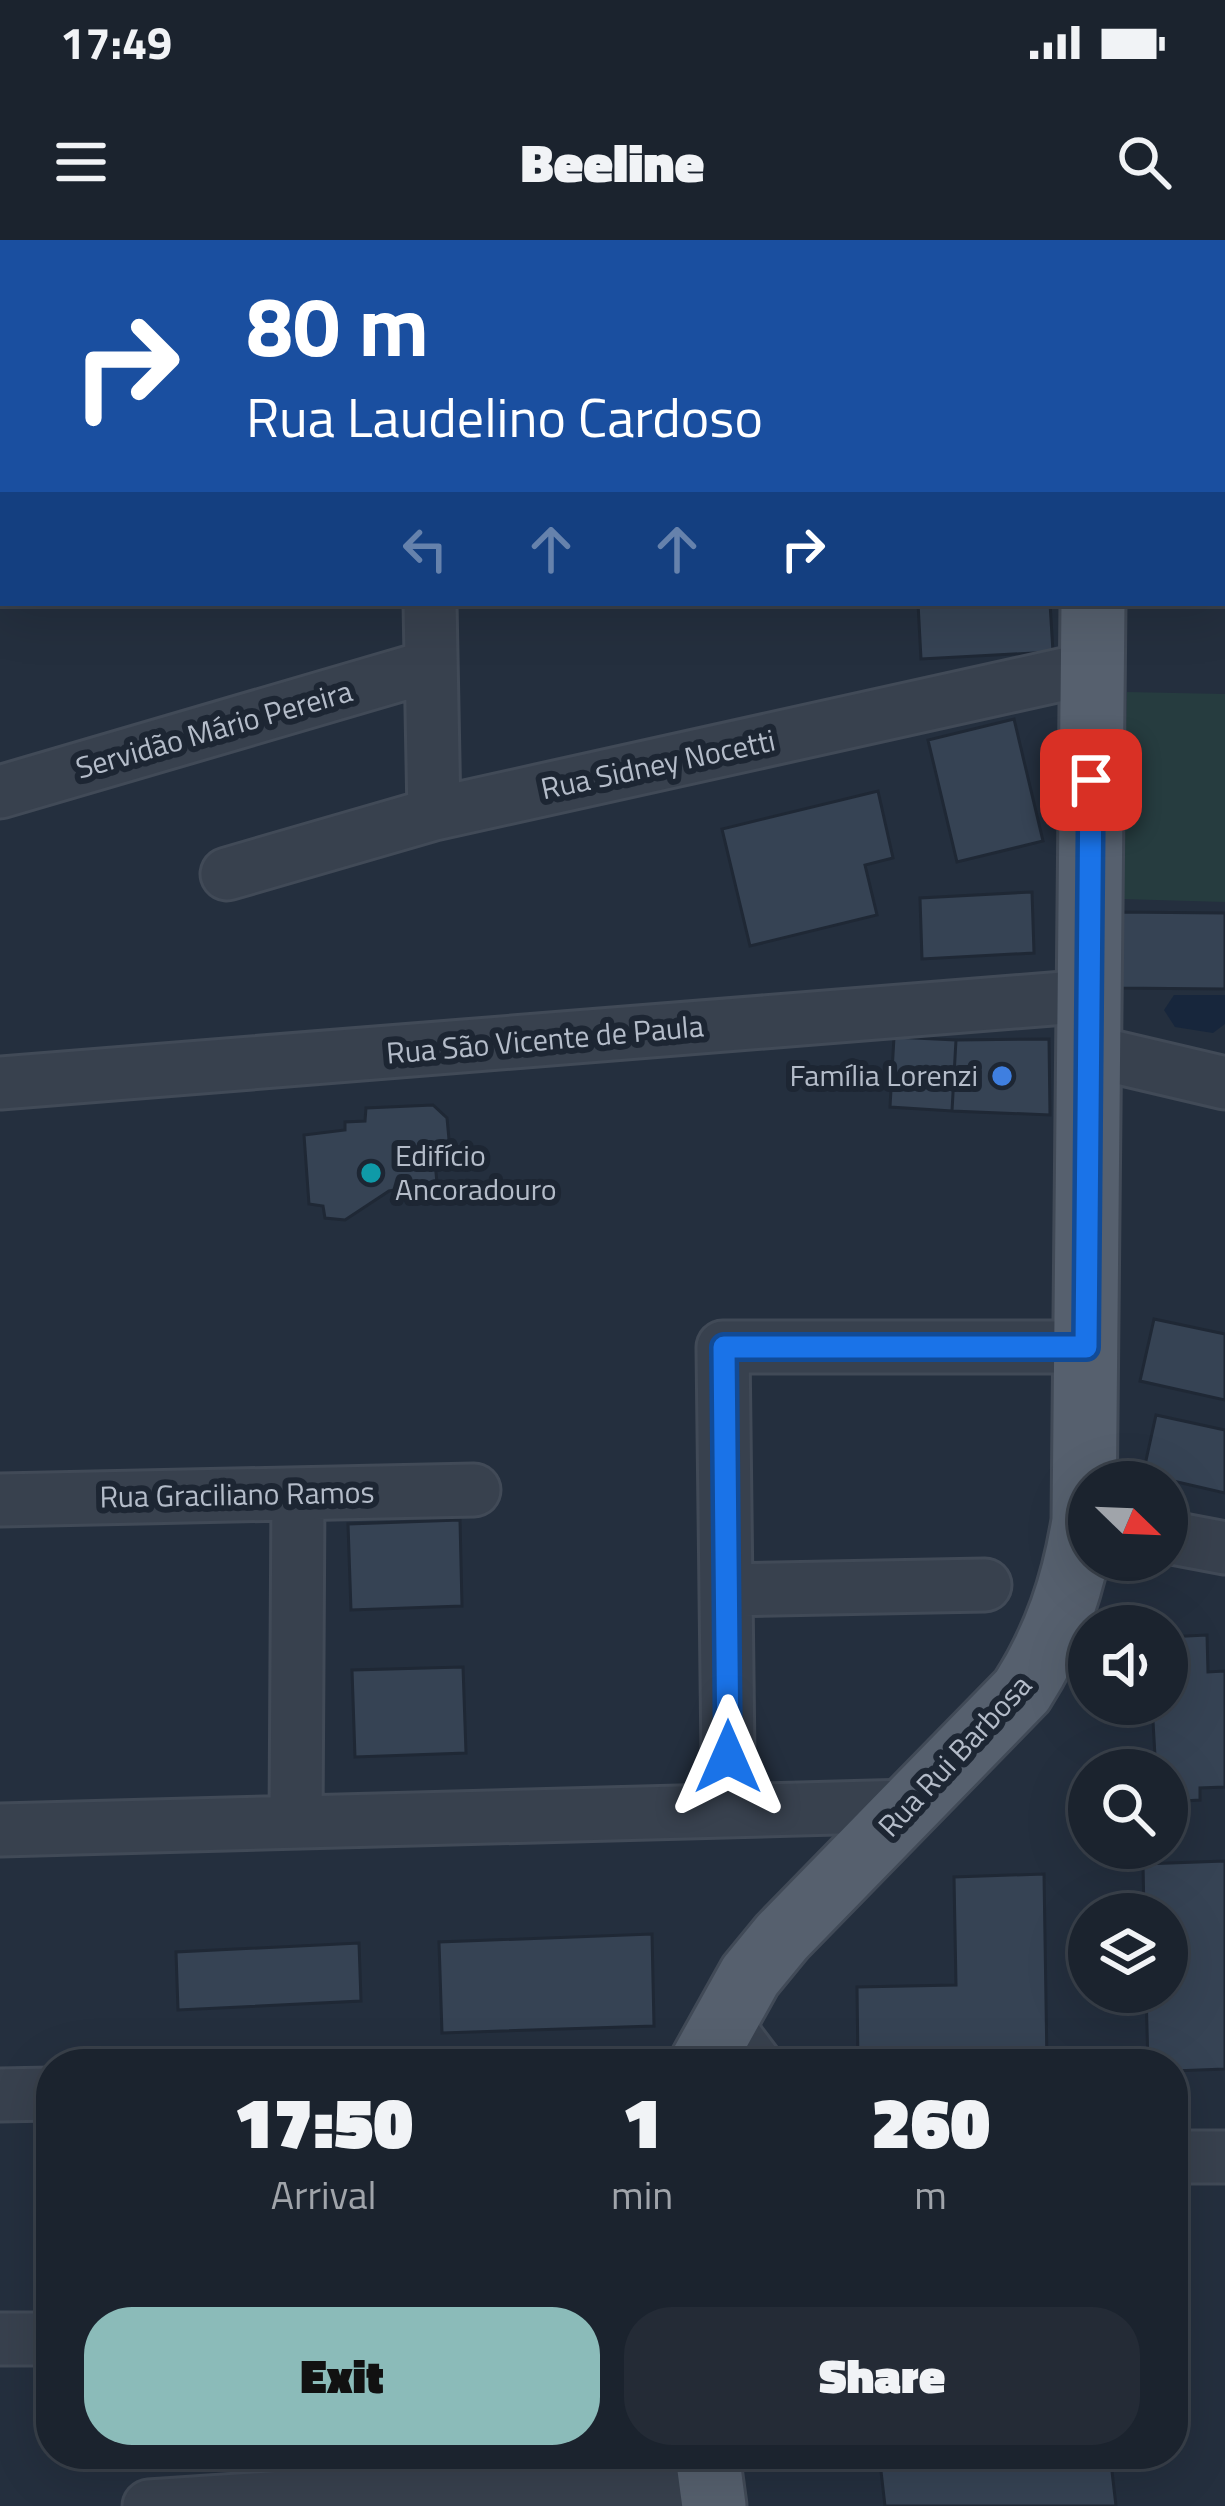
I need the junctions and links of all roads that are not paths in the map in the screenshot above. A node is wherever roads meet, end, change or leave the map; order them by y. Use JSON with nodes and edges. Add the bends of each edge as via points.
{"nodes":[{"id":1,"x":430,"y":606,"type":"edge"},
{"id":2,"x":1093,"y":606,"type":"edge"},
{"id":3,"x":427,"y":667,"type":"junction"},
{"id":4,"x":1092,"y":668,"type":"junction"},
{"id":5,"x":0,"y":792,"type":"edge"},
{"id":6,"x":434,"y":814,"type":"junction"},
{"id":7,"x":227,"y":874,"type":"dead end"},
{"id":8,"x":1089,"y":1023,"type":"junction"},
{"id":9,"x":0,"y":1083,"type":"edge"},
{"id":10,"x":1225,"y":1083,"type":"edge"},
{"id":11,"x":1086,"y":1347,"type":"junction"},
{"id":12,"x":1087,"y":1461,"type":"edge"},
{"id":13,"x":474,"y":1490,"type":"dead end"},
{"id":14,"x":298,"y":1494,"type":"junction"},
{"id":15,"x":0,"y":1500,"type":"edge"},
{"id":16,"x":1188,"y":1541,"type":"edge"},
{"id":17,"x":1225,"y":1548,"type":"edge"},
{"id":18,"x":1071,"y":1581,"type":"edge"},
{"id":19,"x":985,"y":1585,"type":"dead end"},
{"id":20,"x":727,"y":1590,"type":"junction"},
{"id":21,"x":728,"y":1757,"type":"dead end"},
{"id":22,"x":910,"y":1806,"type":"junction"},
{"id":23,"x":296,"y":1822,"type":"junction"},
{"id":24,"x":0,"y":1830,"type":"edge"},
{"id":25,"x":727,"y":2049,"type":"edge"},
{"id":26,"x":36,"y":2094,"type":"edge"},
{"id":27,"x":0,"y":2095,"type":"edge"},
{"id":28,"x":1188,"y":2157,"type":"edge"},
{"id":29,"x":1225,"y":2157,"type":"edge"},
{"id":30,"x":36,"y":2338,"type":"edge"},
{"id":31,"x":0,"y":2339,"type":"edge"},
{"id":32,"x":711,"y":2484,"type":"edge"},
{"id":33,"x":284,"y":2501,"type":"edge"},
{"id":34,"x":149,"y":2506,"type":"edge"}],
"edges":[{"from":1,"to":3,"type":"street"},
{"from":2,"to":4,"type":"main road","name":"Rua Rui Barbosa"},
{"from":3,"to":5,"type":"street","name":"Servidão Mário Pereira"},
{"from":3,"to":6,"type":"street"},
{"from":4,"to":6,"type":"street","name":"Rua Sidney Nocetti"},
{"from":4,"to":8,"type":"main road","name":"Rua Rui Barbosa"},
{"from":6,"to":7,"type":"street","name":"Rua Sidney Nocetti"},
{"from":8,"to":9,"type":"street","name":"Rua São Vicente de Paula"},
{"from":8,"to":10,"type":"street","name":"Rua São Vicente de Paula"},
{"from":8,"to":11,"type":"main road","name":"Rua Rui Barbosa"},
{"from":11,"to":12,"type":"main road","name":"Rua Rui Barbosa"},
{"from":11,"to":20,"type":"street","via":[[724,1347]]},
{"from":13,"to":14,"type":"street","name":"Rua Graciliano Ramos"},
{"from":14,"to":15,"type":"street","name":"Rua Graciliano Ramos"},
{"from":14,"to":23,"type":"street"},
{"from":16,"to":17,"type":"street"},
{"from":18,"to":22,"type":"main road","name":"Rua Rui Barbosa","via":[[1048,1652],[1022,1691]]},
{"from":19,"to":20,"type":"street"},
{"from":20,"to":21,"type":"street"},
{"from":22,"to":23,"type":"street"},
{"from":22,"to":25,"type":"main road","name":"Rua Rui Barbosa","via":[[782,1937]]},
{"from":23,"to":24,"type":"street"},
{"from":26,"to":27,"type":"street"},
{"from":28,"to":29,"type":"street"},
{"from":30,"to":31,"type":"street"},
{"from":32,"to":33,"type":"street"},
{"from":33,"to":34,"type":"street"}]}
